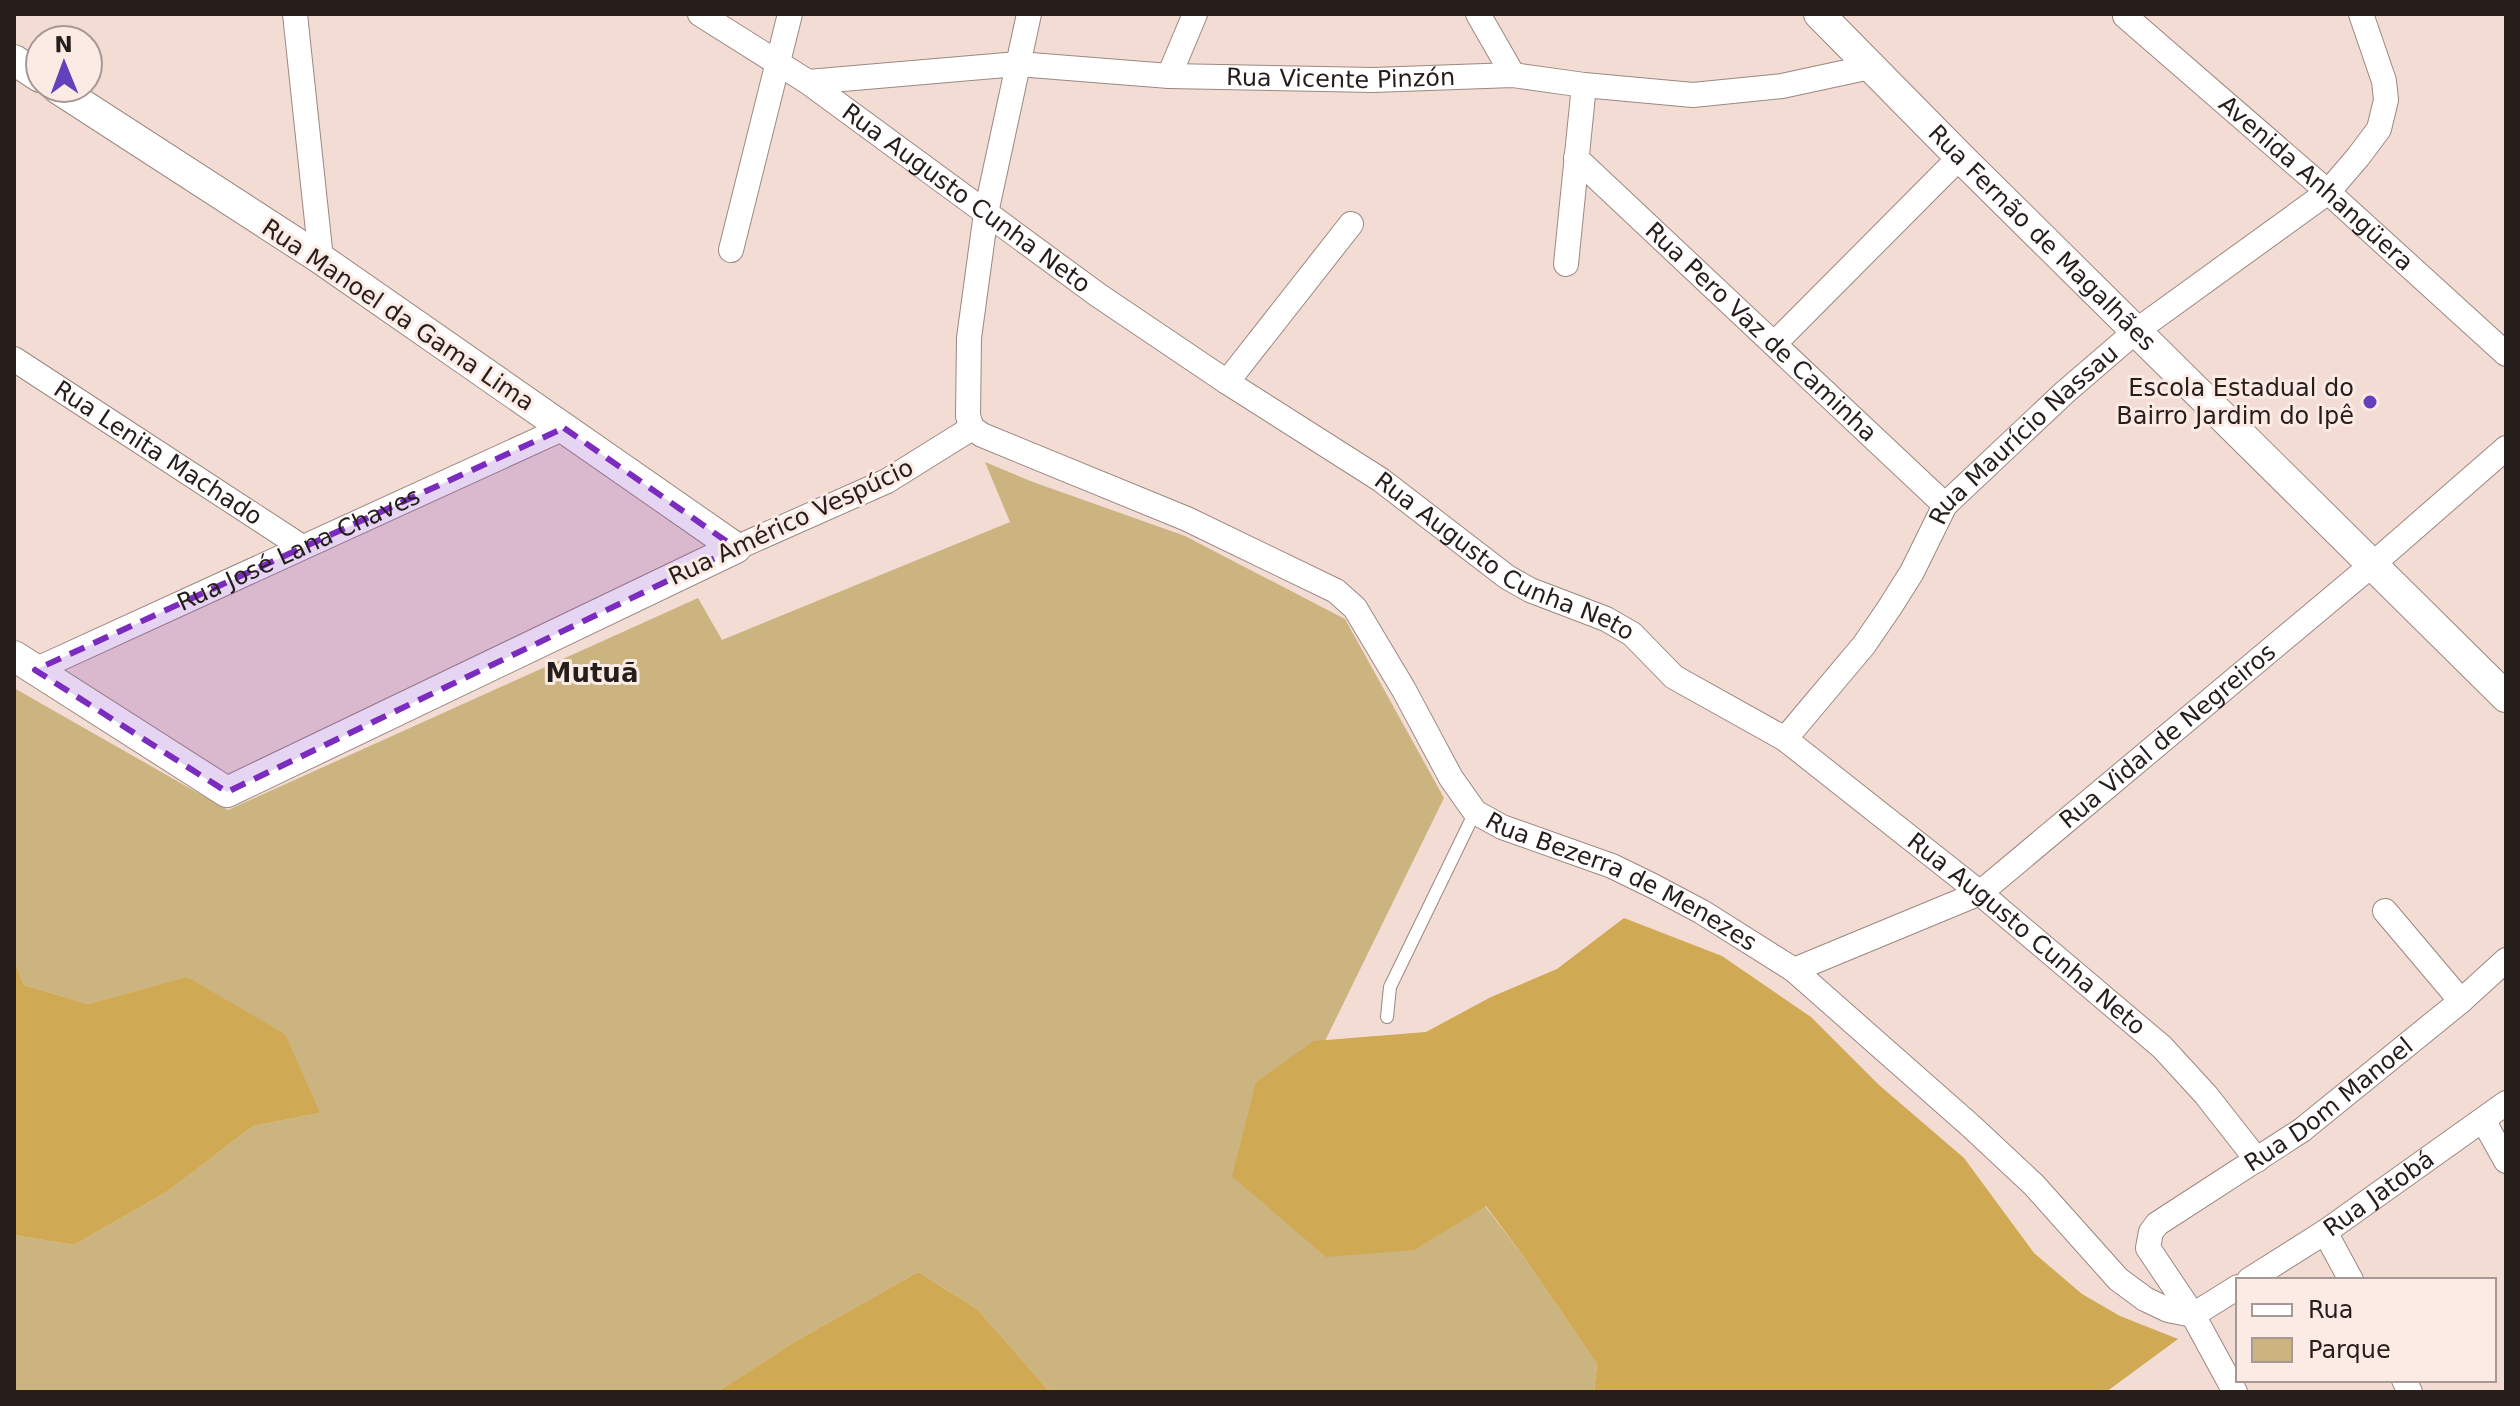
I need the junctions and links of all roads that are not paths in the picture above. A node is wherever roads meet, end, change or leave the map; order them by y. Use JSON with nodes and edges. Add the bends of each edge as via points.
{"nodes":[{"id":1,"x":295,"y":14,"type":"edge"},
{"id":2,"x":700,"y":14,"type":"edge"},
{"id":3,"x":790,"y":14,"type":"edge"},
{"id":4,"x":1029,"y":14,"type":"edge"},
{"id":5,"x":1195,"y":14,"type":"edge"},
{"id":6,"x":1478,"y":14,"type":"edge"},
{"id":7,"x":1819,"y":14,"type":"edge"},
{"id":8,"x":2361,"y":14,"type":"edge"},
{"id":9,"x":2125,"y":16,"type":"dead end"},
{"id":10,"x":778,"y":64,"type":"junction"},
{"id":11,"x":1018,"y":64,"type":"junction"},
{"id":12,"x":1870,"y":67,"type":"junction"},
{"id":13,"x":1513,"y":75,"type":"junction"},
{"id":14,"x":1169,"y":76,"type":"junction"},
{"id":15,"x":808,"y":82,"type":"junction"},
{"id":16,"x":1584,"y":85,"type":"junction"},
{"id":17,"x":82,"y":104,"type":"edge"},
{"id":18,"x":1960,"y":157,"type":"junction"},
{"id":19,"x":1576,"y":158,"type":"junction"},
{"id":20,"x":2328,"y":192,"type":"junction"},
{"id":21,"x":986,"y":213,"type":"junction"},
{"id":22,"x":1351,"y":224,"type":"dead end"},
{"id":23,"x":731,"y":250,"type":"dead end"},
{"id":24,"x":321,"y":259,"type":"junction"},
{"id":25,"x":1566,"y":264,"type":"dead end"},
{"id":26,"x":2136,"y":331,"type":"junction"},
{"id":27,"x":1775,"y":343,"type":"junction"},
{"id":28,"x":2506,"y":354,"type":"edge"},
{"id":29,"x":14,"y":359,"type":"edge"},
{"id":30,"x":1227,"y":382,"type":"junction"},
{"id":31,"x":564,"y":428,"type":"junction"},
{"id":32,"x":972,"y":428,"type":"junction"},
{"id":33,"x":2506,"y":448,"type":"edge"},
{"id":34,"x":1945,"y":505,"type":"junction"},
{"id":35,"x":302,"y":547,"type":"junction"},
{"id":36,"x":736,"y":548,"type":"junction"},
{"id":37,"x":2373,"y":564,"type":"junction"},
{"id":38,"x":24,"y":663,"type":"edge"},
{"id":39,"x":2506,"y":697,"type":"edge"},
{"id":40,"x":1785,"y":739,"type":"junction"},
{"id":41,"x":1475,"y":812,"type":"junction"},
{"id":42,"x":1980,"y":893,"type":"junction"},
{"id":43,"x":2385,"y":911,"type":"dead end"},
{"id":44,"x":2506,"y":960,"type":"edge"},
{"id":45,"x":1794,"y":970,"type":"junction"},
{"id":46,"x":2461,"y":1001,"type":"junction"},
{"id":47,"x":1387,"y":1017,"type":"dead end"},
{"id":48,"x":2506,"y":1103,"type":"edge"},
{"id":49,"x":2483,"y":1120,"type":"junction"},
{"id":50,"x":2257,"y":1160,"type":"junction"},
{"id":51,"x":2506,"y":1161,"type":"edge"},
{"id":52,"x":2325,"y":1232,"type":"junction"},
{"id":53,"x":2252,"y":1278,"type":"edge"},
{"id":54,"x":2350,"y":1278,"type":"edge"},
{"id":55,"x":2236,"y":1288,"type":"edge"},
{"id":56,"x":2193,"y":1315,"type":"junction"},
{"id":57,"x":2235,"y":1392,"type":"edge"}],
"edges":[{"from":1,"to":24,"type":"street"},
{"from":2,"to":10,"type":"street","name":"Rua Augusto Cunha Neto"},
{"from":3,"to":10,"type":"street"},
{"from":4,"to":11,"type":"street"},
{"from":5,"to":14,"type":"street"},
{"from":6,"to":13,"type":"street"},
{"from":7,"to":12,"type":"street","name":"Rua Fernão de Magalhães"},
{"from":8,"to":20,"type":"street","name":"Rua Maurício Nassau","via":[[2384,81],[2385,114],[2379,129]]},
{"from":9,"to":20,"type":"street","name":"Avenida Anhangüera"},
{"from":10,"to":15,"type":"street","name":"Rua Augusto Cunha Neto"},
{"from":10,"to":23,"type":"street"},
{"from":11,"to":14,"type":"street","name":"Rua Vicente Pinzón"},
{"from":11,"to":15,"type":"street","name":"Rua Vicente Pinzón"},
{"from":11,"to":21,"type":"street"},
{"from":12,"to":16,"type":"street","name":"Rua Vicente Pinzón","via":[[1782,86],[1693,95]]},
{"from":12,"to":18,"type":"street","name":"Rua Fernão de Magalhães"},
{"from":13,"to":14,"type":"street","name":"Rua Vicente Pinzón","via":[[1373,80]]},
{"from":13,"to":16,"type":"street","name":"Rua Vicente Pinzón"},
{"from":15,"to":21,"type":"street","name":"Rua Augusto Cunha Neto"},
{"from":16,"to":19,"type":"street"},
{"from":17,"to":24,"type":"street","name":"Rua Manoel da Gama Lima"},
{"from":18,"to":26,"type":"street","name":"Rua Fernão de Magalhães"},
{"from":18,"to":27,"type":"street"},
{"from":19,"to":25,"type":"street"},
{"from":19,"to":27,"type":"street","name":"Rua Pero Vaz de Caminha"},
{"from":20,"to":26,"type":"street","name":"Rua Maurício Nassau"},
{"from":20,"to":28,"type":"street","name":"Avenida Anhangüera"},
{"from":21,"to":30,"type":"street","name":"Rua Augusto Cunha Neto"},
{"from":21,"to":32,"type":"street","via":[[969,338]]},
{"from":22,"to":30,"type":"street"},
{"from":24,"to":31,"type":"street","name":"Rua Manoel da Gama Lima"},
{"from":26,"to":34,"type":"street","name":"Rua Maurício Nassau"},
{"from":26,"to":37,"type":"street","name":"Rua Fernão de Magalhães"},
{"from":27,"to":34,"type":"street","name":"Rua Pero Vaz de Caminha"},
{"from":29,"to":35,"type":"street","name":"Rua Lenita Machado"},
{"from":30,"to":40,"type":"street","name":"Rua Augusto Cunha Neto","via":[[1381,480],[1507,577],[1632,634],[1674,677]]},
{"from":31,"to":35,"type":"street","name":"Rua José Lana Chaves"},
{"from":31,"to":36,"type":"street","name":"Rua Manoel da Gama Lima"},
{"from":32,"to":36,"type":"street","name":"Rua Américo Vespúcio","via":[[887,481]]},
{"from":32,"to":41,"type":"street","name":"Rua Bezerra de Menezes","via":[[1187,519],[1336,591],[1355,608]]},
{"from":33,"to":37,"type":"street","name":"Rua Vidal de Negreiros"},
{"from":34,"to":40,"type":"street","name":"Rua Maurício Nassau","via":[[1890,607]]},
{"from":35,"to":38,"type":"street","name":"Rua José Lana Chaves"},
{"from":36,"to":38,"type":"street","name":"Rua Américo Vespúcio","via":[[227,792]]},
{"from":37,"to":39,"type":"street","name":"Rua Fernão de Magalhães"},
{"from":37,"to":42,"type":"street","name":"Rua Vidal de Negreiros"},
{"from":40,"to":42,"type":"street","name":"Rua Augusto Cunha Neto"},
{"from":41,"to":45,"type":"street","name":"Rua Bezerra de Menezes","via":[[1639,879]]},
{"from":41,"to":47,"type":"lane","via":[[1390,987]]},
{"from":42,"to":45,"type":"street","name":"Rua Vidal de Negreiros"},
{"from":42,"to":50,"type":"street","name":"Rua Augusto Cunha Neto","via":[[2162,1047]]},
{"from":43,"to":46,"type":"street"},
{"from":44,"to":46,"type":"street","name":"Rua Dom Manoel"},
{"from":45,"to":56,"type":"street","name":"Rua Bezerra de Menezes","via":[[2034,1185],[2118,1279],[2145,1299]]},
{"from":46,"to":50,"type":"street","name":"Rua Dom Manoel","via":[[2302,1130]]},
{"from":48,"to":49,"type":"street","name":"Rua Jatobá"},
{"from":49,"to":51,"type":"street"},
{"from":49,"to":52,"type":"street","name":"Rua Jatobá"},
{"from":50,"to":56,"type":"street","name":"Rua Dom Manoel","via":[[2151,1232],[2148,1248]]},
{"from":52,"to":53,"type":"street","name":"Rua Jatobá"},
{"from":52,"to":54,"type":"street"},
{"from":55,"to":56,"type":"street"},
{"from":56,"to":57,"type":"street"}]}
